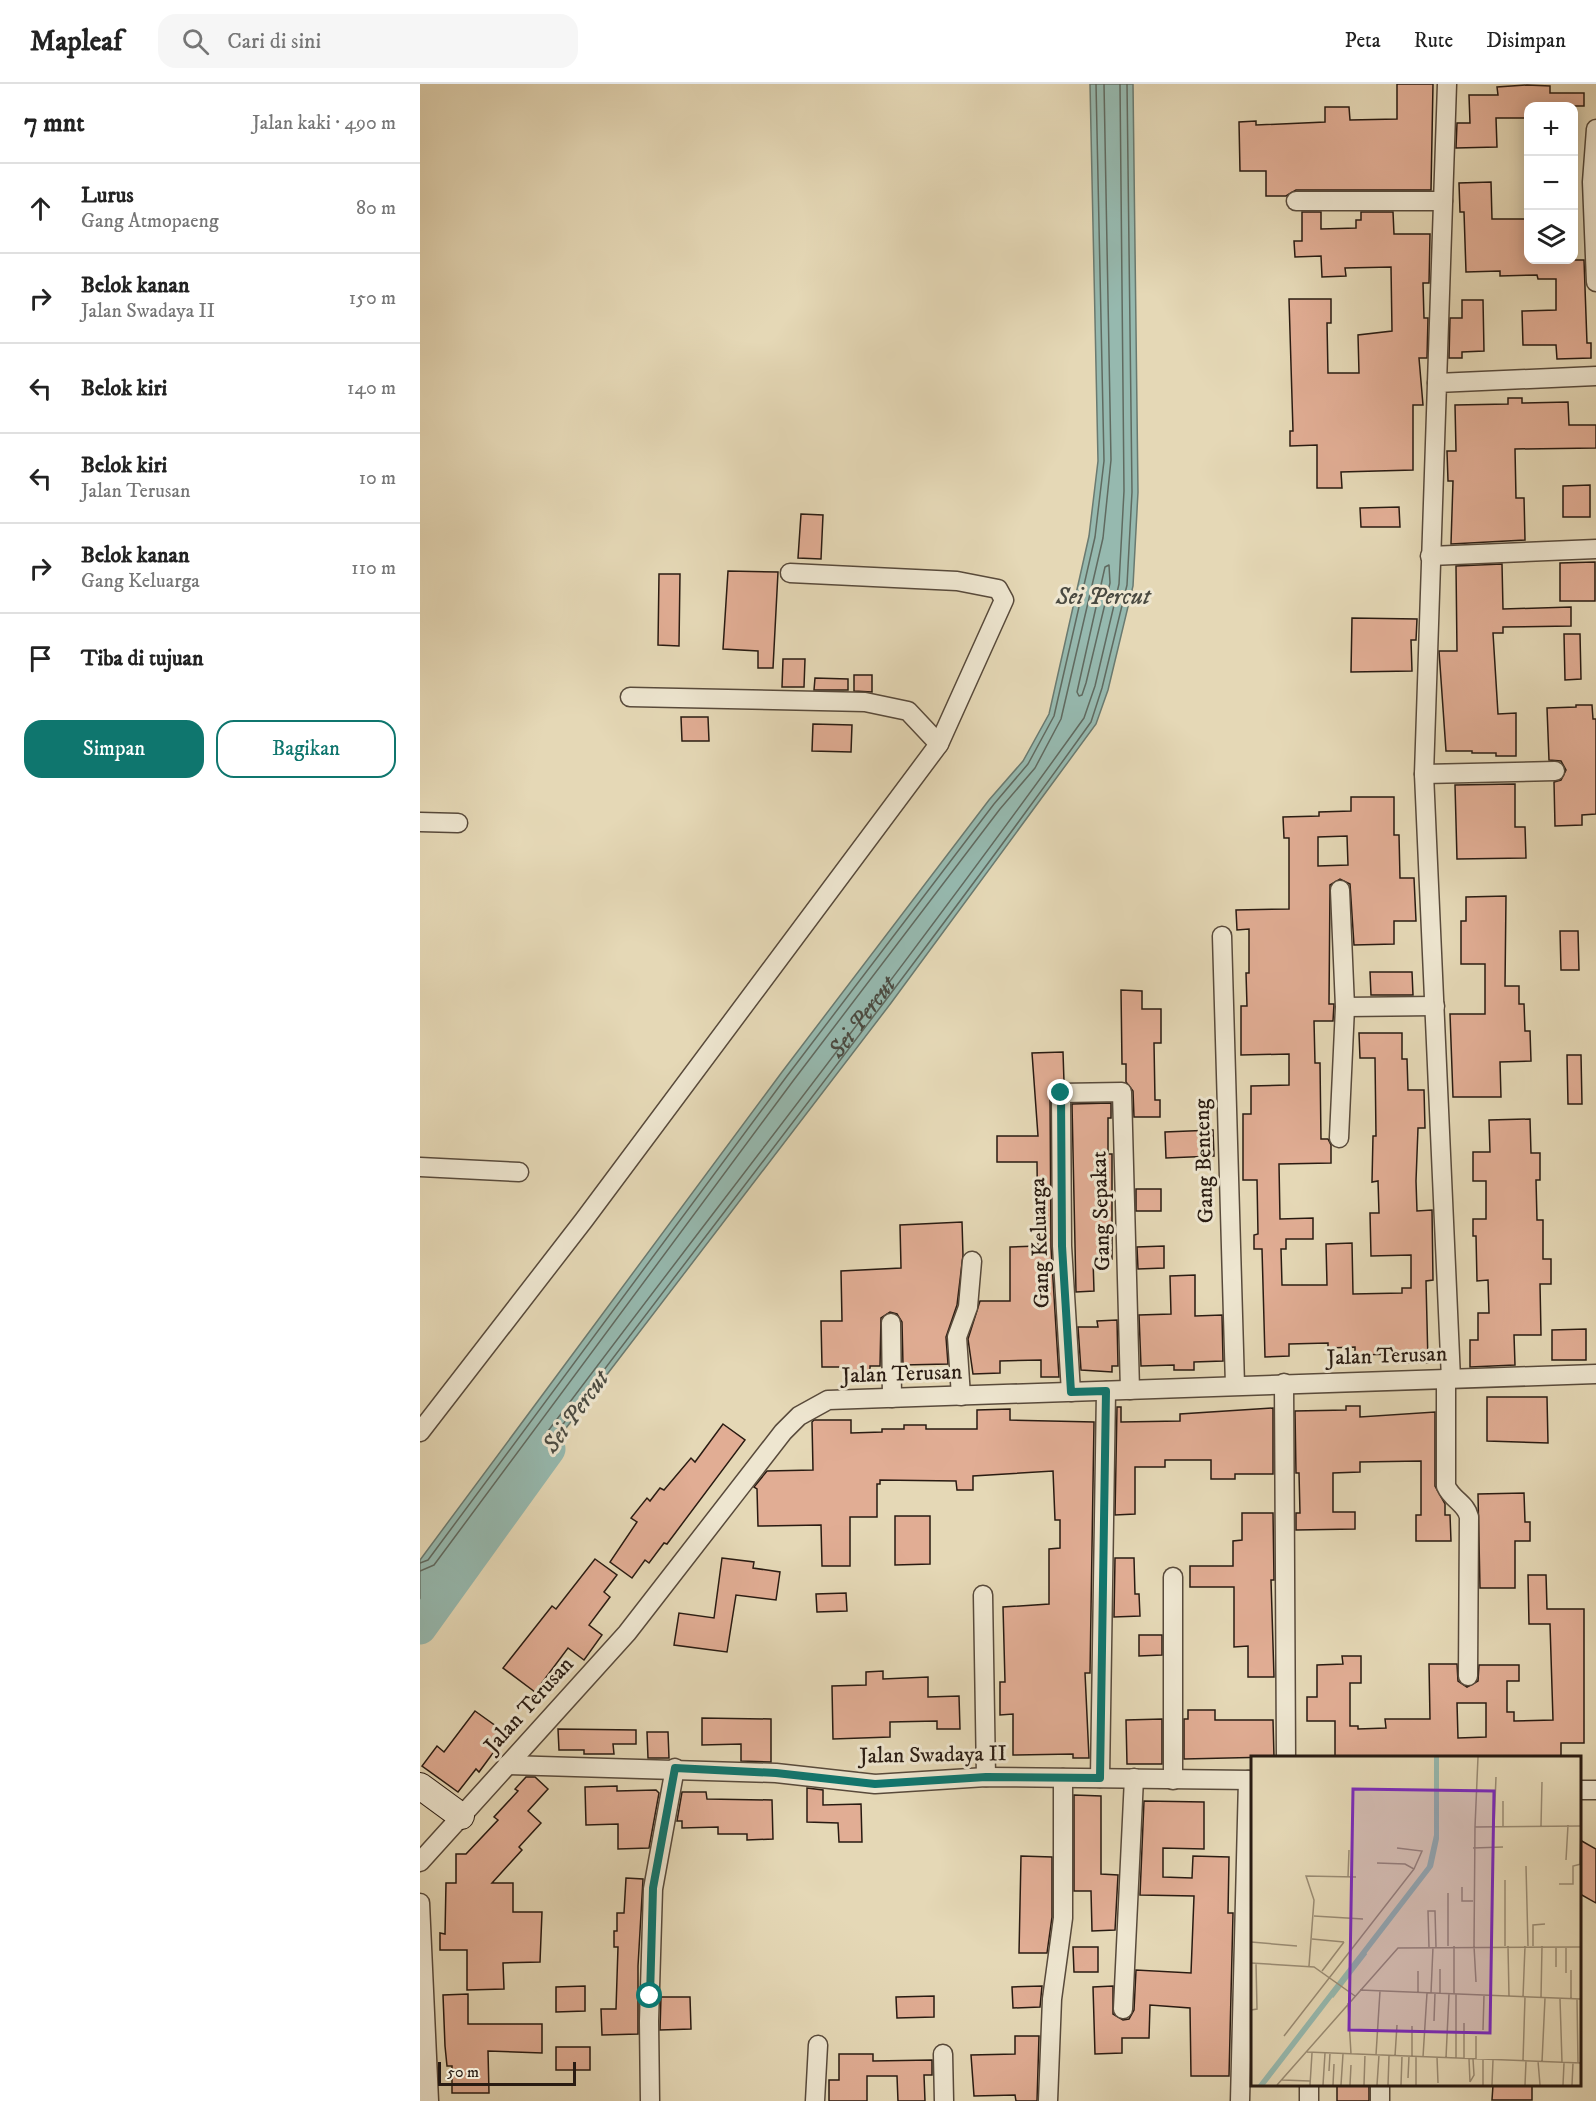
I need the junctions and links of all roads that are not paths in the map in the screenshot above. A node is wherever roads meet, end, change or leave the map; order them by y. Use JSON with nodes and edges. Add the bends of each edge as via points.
{"nodes":[{"id":1,"x":1447,"y":84,"type":"edge"},
{"id":2,"x":1596,"y":129,"type":"edge"},
{"id":3,"x":1296,"y":201,"type":"dead end"},
{"id":4,"x":1443,"y":201,"type":"junction"},
{"id":5,"x":1596,"y":282,"type":"edge"},
{"id":6,"x":1596,"y":376,"type":"edge"},
{"id":7,"x":1437,"y":383,"type":"junction"},
{"id":8,"x":1596,"y":549,"type":"edge"},
{"id":9,"x":1430,"y":556,"type":"junction"},
{"id":10,"x":790,"y":573,"type":"dead end"},
{"id":11,"x":630,"y":697,"type":"dead end"},
{"id":12,"x":939,"y":744,"type":"junction"},
{"id":13,"x":1555,"y":771,"type":"dead end"},
{"id":14,"x":1424,"y":774,"type":"junction"},
{"id":15,"x":420,"y":822,"type":"edge"},
{"id":16,"x":458,"y":823,"type":"dead end"},
{"id":17,"x":1340,"y":890,"type":"dead end"},
{"id":18,"x":1222,"y":936,"type":"dead end"},
{"id":19,"x":1435,"y":1006,"type":"junction"},
{"id":20,"x":1345,"y":1007,"type":"junction"},
{"id":21,"x":1061,"y":1093,"type":"joint"},
{"id":22,"x":1339,"y":1138,"type":"dead end"},
{"id":23,"x":420,"y":1167,"type":"edge"},
{"id":24,"x":519,"y":1172,"type":"dead end"},
{"id":25,"x":972,"y":1261,"type":"dead end"},
{"id":26,"x":891,"y":1323,"type":"dead end"},
{"id":27,"x":1596,"y":1374,"type":"edge"},
{"id":28,"x":1448,"y":1378,"type":"junction"},
{"id":29,"x":1284,"y":1383,"type":"junction"},
{"id":30,"x":1235,"y":1385,"type":"junction"},
{"id":31,"x":1130,"y":1390,"type":"junction"},
{"id":32,"x":1106,"y":1391,"type":"junction"},
{"id":33,"x":1071,"y":1392,"type":"junction"},
{"id":34,"x":961,"y":1396,"type":"junction"},
{"id":35,"x":892,"y":1398,"type":"junction"},
{"id":36,"x":420,"y":1432,"type":"edge"},
{"id":37,"x":1173,"y":1577,"type":"dead end"},
{"id":38,"x":982,"y":1594,"type":"dead end"},
{"id":39,"x":1468,"y":1676,"type":"dead end"},
{"id":40,"x":1286,"y":1756,"type":"edge"},
{"id":41,"x":507,"y":1765,"type":"junction"},
{"id":42,"x":675,"y":1768,"type":"junction"},
{"id":43,"x":986,"y":1777,"type":"junction"},
{"id":44,"x":1063,"y":1778,"type":"junction"},
{"id":45,"x":1100,"y":1778,"type":"junction"},
{"id":46,"x":1134,"y":1778,"type":"junction"},
{"id":47,"x":1173,"y":1780,"type":"junction"},
{"id":48,"x":1250,"y":1780,"type":"edge"},
{"id":49,"x":420,"y":1785,"type":"edge"},
{"id":50,"x":461,"y":1816,"type":"junction"},
{"id":51,"x":420,"y":1862,"type":"edge"},
{"id":52,"x":420,"y":1903,"type":"edge"},
{"id":53,"x":1123,"y":2009,"type":"dead end"},
{"id":54,"x":818,"y":2045,"type":"dead end"},
{"id":55,"x":943,"y":2054,"type":"dead end"},
{"id":56,"x":429,"y":2101,"type":"edge"},
{"id":57,"x":650,"y":2101,"type":"edge"},
{"id":58,"x":815,"y":2101,"type":"edge"},
{"id":59,"x":944,"y":2101,"type":"edge"},
{"id":60,"x":1048,"y":2101,"type":"edge"},
{"id":61,"x":1240,"y":2101,"type":"edge"}],
"edges":[{"from":1,"to":4,"type":"street"},
{"from":2,"to":5,"type":"street","via":[[1592,182]]},
{"from":3,"to":4,"type":"street"},
{"from":4,"to":7,"type":"street"},
{"from":6,"to":7,"type":"street"},
{"from":7,"to":9,"type":"street"},
{"from":8,"to":9,"type":"street"},
{"from":9,"to":14,"type":"street"},
{"from":10,"to":12,"type":"street","via":[[934,579],[998,589],[1004,600]]},
{"from":11,"to":12,"type":"street","via":[[865,702],[908,711]]},
{"from":12,"to":36,"type":"street","via":[[584,1220]]},
{"from":13,"to":14,"type":"street"},
{"from":14,"to":19,"type":"street"},
{"from":15,"to":16,"type":"street"},
{"from":17,"to":20,"type":"street"},
{"from":18,"to":30,"type":"street","name":"Gang Benteng"},
{"from":19,"to":20,"type":"street"},
{"from":19,"to":28,"type":"street"},
{"from":20,"to":22,"type":"street"},
{"from":21,"to":31,"type":"street","name":"Gang Sepakat","via":[[1122,1092]]},
{"from":21,"to":33,"type":"street","name":"Gang Keluarga","via":[[1062,1246]]},
{"from":23,"to":24,"type":"street"},
{"from":25,"to":34,"type":"street","via":[[968,1306],[957,1337]]},
{"from":26,"to":35,"type":"street"},
{"from":27,"to":28,"type":"street","name":"Jalan Terusan"},
{"from":28,"to":29,"type":"street","name":"Jalan Terusan"},
{"from":28,"to":39,"type":"street","via":[[1446,1486],[1467,1509],[1469,1517]]},
{"from":29,"to":30,"type":"street","name":"Jalan Terusan"},
{"from":29,"to":40,"type":"street"},
{"from":30,"to":31,"type":"street","name":"Jalan Terusan"},
{"from":31,"to":32,"type":"street","name":"Jalan Terusan"},
{"from":32,"to":33,"type":"street","name":"Jalan Terusan"},
{"from":32,"to":45,"type":"street"},
{"from":33,"to":34,"type":"street","name":"Jalan Terusan"},
{"from":34,"to":35,"type":"street","name":"Jalan Terusan"},
{"from":35,"to":41,"type":"street","name":"Jalan Terusan","via":[[828,1400],[799,1416],[738,1488],[627,1633]]},
{"from":37,"to":47,"type":"street"},
{"from":38,"to":43,"type":"street"},
{"from":41,"to":42,"type":"street","name":"Jalan Swadaya II"},
{"from":41,"to":50,"type":"street","name":"Jalan Terusan"},
{"from":42,"to":43,"type":"street","name":"Jalan Swadaya II","via":[[776,1773],[875,1784]]},
{"from":42,"to":57,"type":"street","via":[[653,1888]]},
{"from":43,"to":44,"type":"street","name":"Jalan Swadaya II"},
{"from":44,"to":45,"type":"street","name":"Jalan Swadaya II"},
{"from":44,"to":60,"type":"street","via":[[1063,1918],[1052,1999]]},
{"from":45,"to":46,"type":"street","name":"Jalan Swadaya II"},
{"from":46,"to":47,"type":"street","name":"Jalan Swadaya II"},
{"from":46,"to":53,"type":"street"},
{"from":47,"to":48,"type":"street","name":"Jalan Swadaya II"},
{"from":48,"to":61,"type":"street"},
{"from":49,"to":50,"type":"street"},
{"from":50,"to":51,"type":"street","name":"Jalan Terusan"},
{"from":52,"to":56,"type":"street"},
{"from":54,"to":58,"type":"street"},
{"from":55,"to":59,"type":"street"}]}
